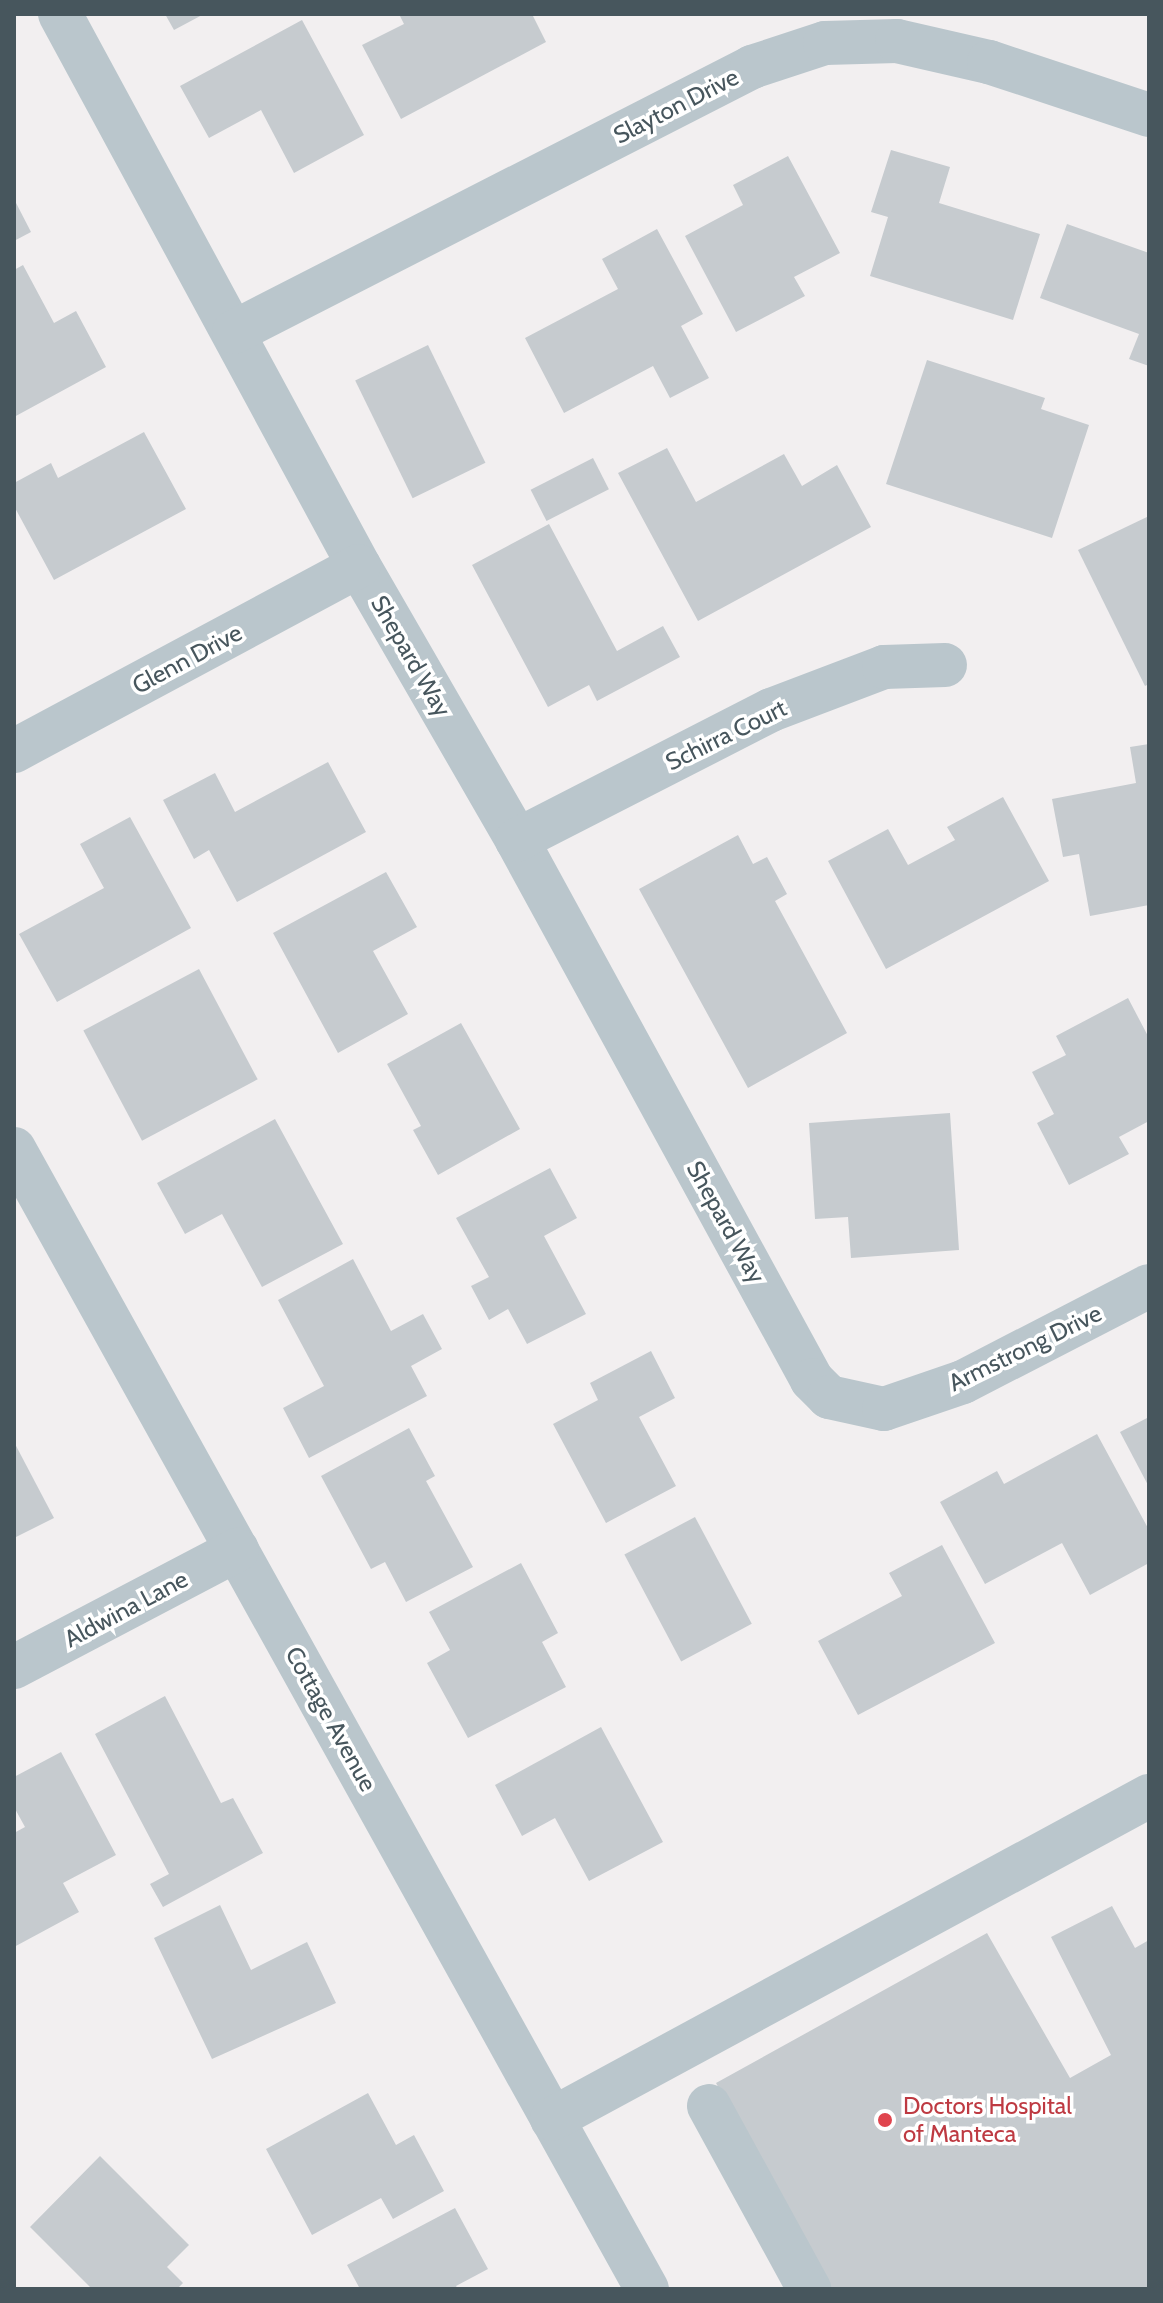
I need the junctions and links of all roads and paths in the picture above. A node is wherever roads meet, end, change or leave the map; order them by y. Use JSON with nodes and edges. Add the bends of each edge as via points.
{"nodes":[{"id":1,"x":60,"y":14,"type":"edge"},
{"id":2,"x":1149,"y":115,"type":"edge"},
{"id":3,"x":234,"y":332,"type":"junction"},
{"id":4,"x":359,"y":566,"type":"junction"},
{"id":5,"x":945,"y":665,"type":"dead end"},
{"id":6,"x":14,"y":751,"type":"edge"},
{"id":7,"x":517,"y":840,"type":"junction"},
{"id":8,"x":14,"y":1149,"type":"edge"},
{"id":9,"x":1149,"y":1286,"type":"edge"},
{"id":10,"x":766,"y":1296,"type":"joint"},
{"id":11,"x":237,"y":1550,"type":"junction"},
{"id":12,"x":14,"y":1667,"type":"edge"},
{"id":13,"x":1149,"y":1796,"type":"edge"},
{"id":14,"x":709,"y":2106,"type":"dead end"},
{"id":15,"x":552,"y":2119,"type":"junction"},
{"id":16,"x":647,"y":2289,"type":"edge"},
{"id":17,"x":809,"y":2289,"type":"edge"}],
"edges":[{"from":1,"to":3,"type":"street","name":"Shepard Way"},
{"from":2,"to":3,"type":"street","name":"Slayton Drive","via":[[897,41],[825,43],[752,67]]},
{"from":3,"to":4,"type":"street","name":"Shepard Way"},
{"from":4,"to":6,"type":"street","name":"Glenn Drive"},
{"from":4,"to":7,"type":"street","name":"Shepard Way"},
{"from":5,"to":7,"type":"street","name":"Schirra Court","via":[[884,667],[771,710]]},
{"from":7,"to":10,"type":"street","name":"Shepard Way"},
{"from":8,"to":11,"type":"street","name":"Cottage Avenue"},
{"from":9,"to":10,"type":"street","name":"Armstrong Drive","via":[[963,1382],[884,1409],[829,1397],[812,1380]]},
{"from":11,"to":12,"type":"street","name":"Aldwina Lane"},
{"from":11,"to":15,"type":"street","name":"Cottage Avenue"},
{"from":13,"to":15,"type":"street"},
{"from":14,"to":17,"type":"street"},
{"from":15,"to":16,"type":"street","name":"Cottage Avenue"}]}
